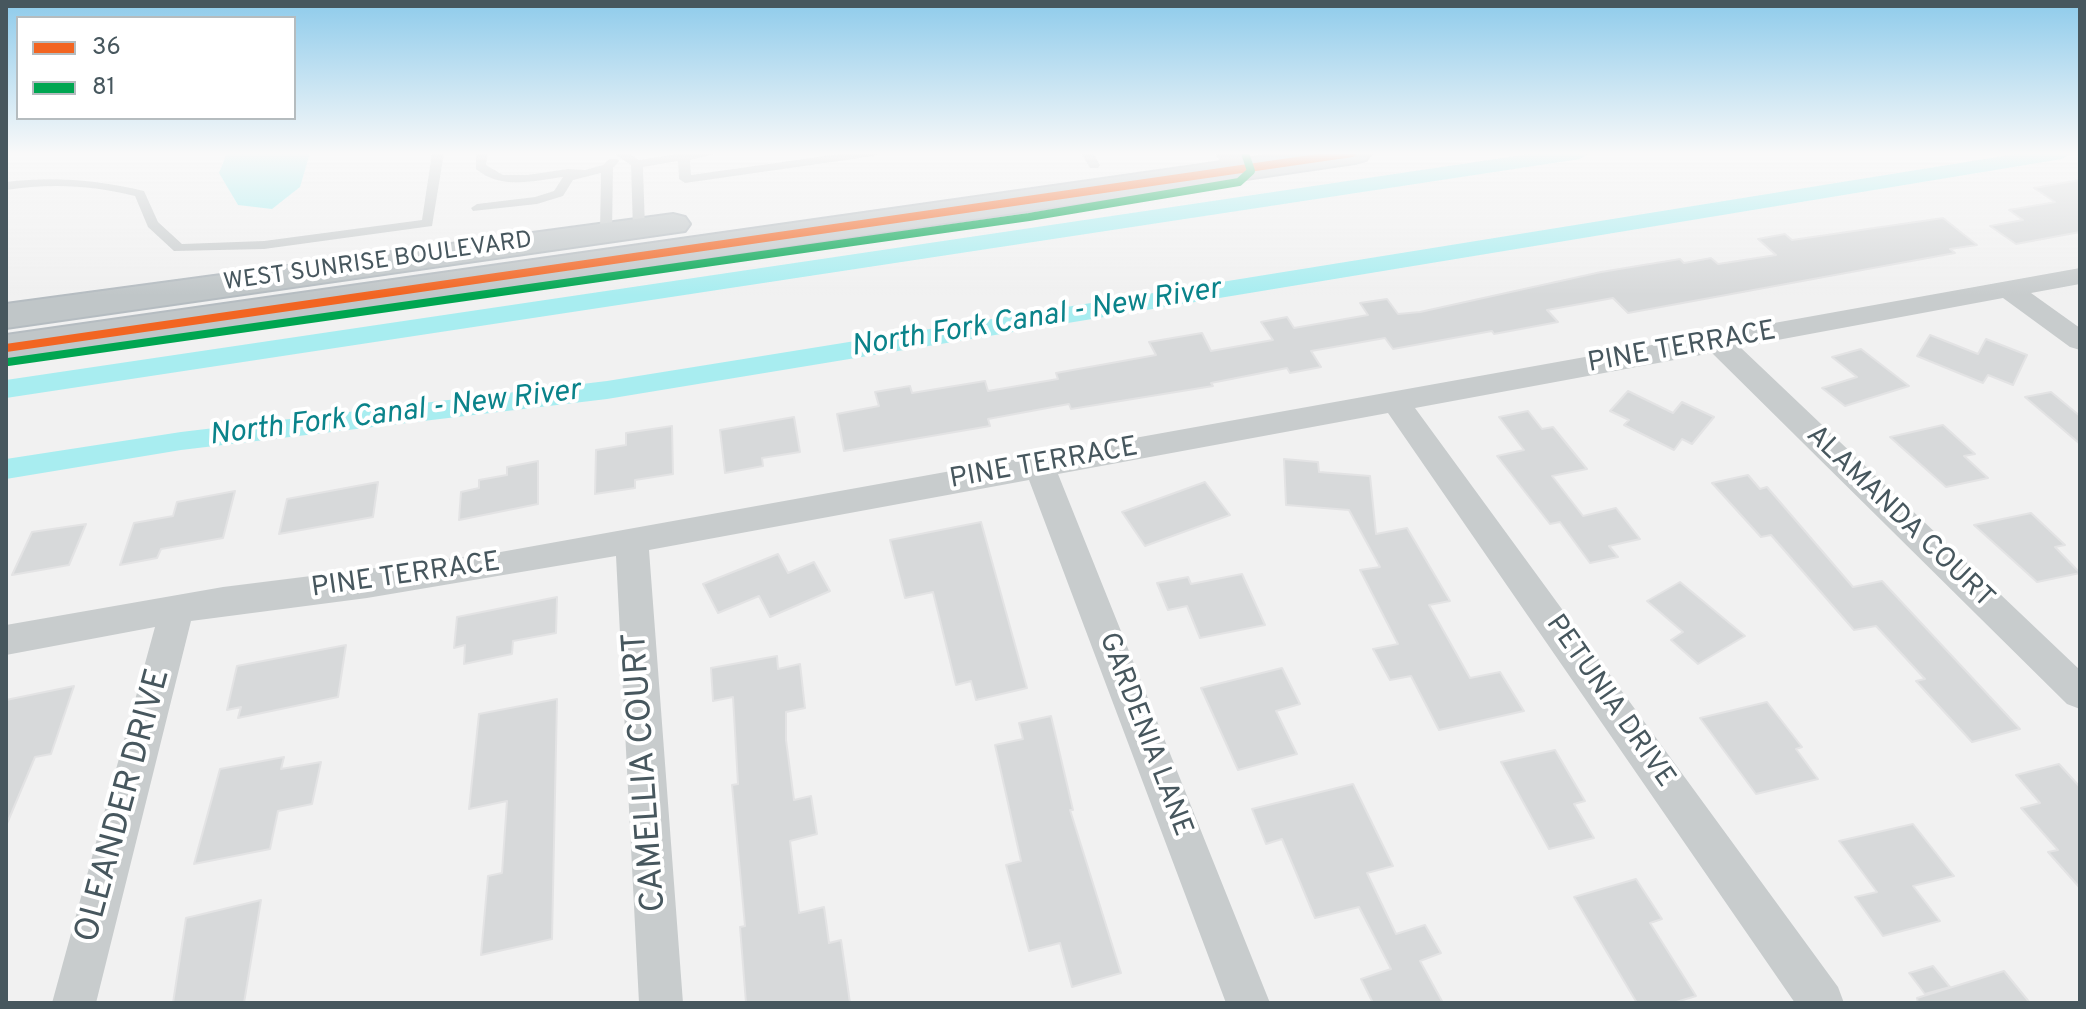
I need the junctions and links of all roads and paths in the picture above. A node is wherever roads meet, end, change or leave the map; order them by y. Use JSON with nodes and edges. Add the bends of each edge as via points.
{"nodes":[{"id":1,"x":142,"y":200,"type":"edge"},
{"id":2,"x":431,"y":200,"type":"edge"},
{"id":3,"x":536,"y":200,"type":"edge"},
{"id":4,"x":615,"y":200,"type":"edge"},
{"id":5,"x":629,"y":200,"type":"edge"},
{"id":6,"x":819,"y":200,"type":"edge"},
{"id":7,"x":1041,"y":200,"type":"edge"},
{"id":8,"x":477,"y":208,"type":"dead end"},
{"id":9,"x":622,"y":230,"type":"junction"},
{"id":10,"x":2080,"y":276,"type":"edge"},
{"id":11,"x":468,"y":283,"type":"junction"},
{"id":12,"x":201,"y":286,"type":"junction"},
{"id":13,"x":2008,"y":289,"type":"junction"},
{"id":14,"x":6,"y":316,"type":"edge"},
{"id":15,"x":6,"y":327,"type":"edge"},
{"id":16,"x":2080,"y":341,"type":"edge"},
{"id":17,"x":1718,"y":342,"type":"junction"},
{"id":18,"x":6,"y":348,"type":"edge"},
{"id":19,"x":1395,"y":401,"type":"junction"},
{"id":20,"x":1039,"y":466,"type":"junction"},
{"id":21,"x":632,"y":541,"type":"junction"},
{"id":22,"x":177,"y":609,"type":"junction"},
{"id":23,"x":6,"y":640,"type":"edge"},
{"id":24,"x":2080,"y":693,"type":"edge"},
{"id":25,"x":74,"y":1003,"type":"edge"},
{"id":26,"x":661,"y":1003,"type":"edge"},
{"id":27,"x":1248,"y":1003,"type":"edge"},
{"id":28,"x":1822,"y":1003,"type":"edge"}],
"edges":[{"from":1,"to":2,"type":"lane","via":[[152,224],[179,248],[264,245],[428,223]]},
{"from":3,"to":8,"type":"lane"},
{"from":4,"to":9,"type":"lane"},
{"from":5,"to":9,"type":"lane"},
{"from":6,"to":9,"type":"highway","name":"WEST SUNRISE BOULEVARD"},
{"from":7,"to":11,"type":"highway","name":"WEST SUNRISE BOULEVARD"},
{"from":9,"to":11,"type":"highway","via":[[611,243],[563,251]]},
{"from":9,"to":12,"type":"highway","name":"WEST SUNRISE BOULEVARD"},
{"from":10,"to":13,"type":"street","name":"PINE TERRACE"},
{"from":11,"to":18,"type":"highway","name":"WEST SUNRISE BOULEVARD"},
{"from":12,"to":14,"type":"highway","name":"WEST SUNRISE BOULEVARD"},
{"from":12,"to":15,"type":"highway","via":[[147,307]]},
{"from":13,"to":16,"type":"street"},
{"from":13,"to":17,"type":"street","name":"PINE TERRACE"},
{"from":17,"to":19,"type":"street","name":"PINE TERRACE"},
{"from":17,"to":24,"type":"street","name":"ALAMANDA COURT"},
{"from":19,"to":20,"type":"street","name":"PINE TERRACE"},
{"from":19,"to":28,"type":"street","name":"PETUNIA DRIVE"},
{"from":20,"to":21,"type":"street","name":"PINE TERRACE"},
{"from":20,"to":27,"type":"street","name":"GARDENIA LANE"},
{"from":21,"to":22,"type":"street","name":"PINE TERRACE","via":[[412,580]]},
{"from":21,"to":26,"type":"street","name":"CAMELLIA COURT"},
{"from":22,"to":23,"type":"street","name":"PINE TERRACE"},
{"from":22,"to":25,"type":"street","name":"OLEANDER DRIVE"}]}
